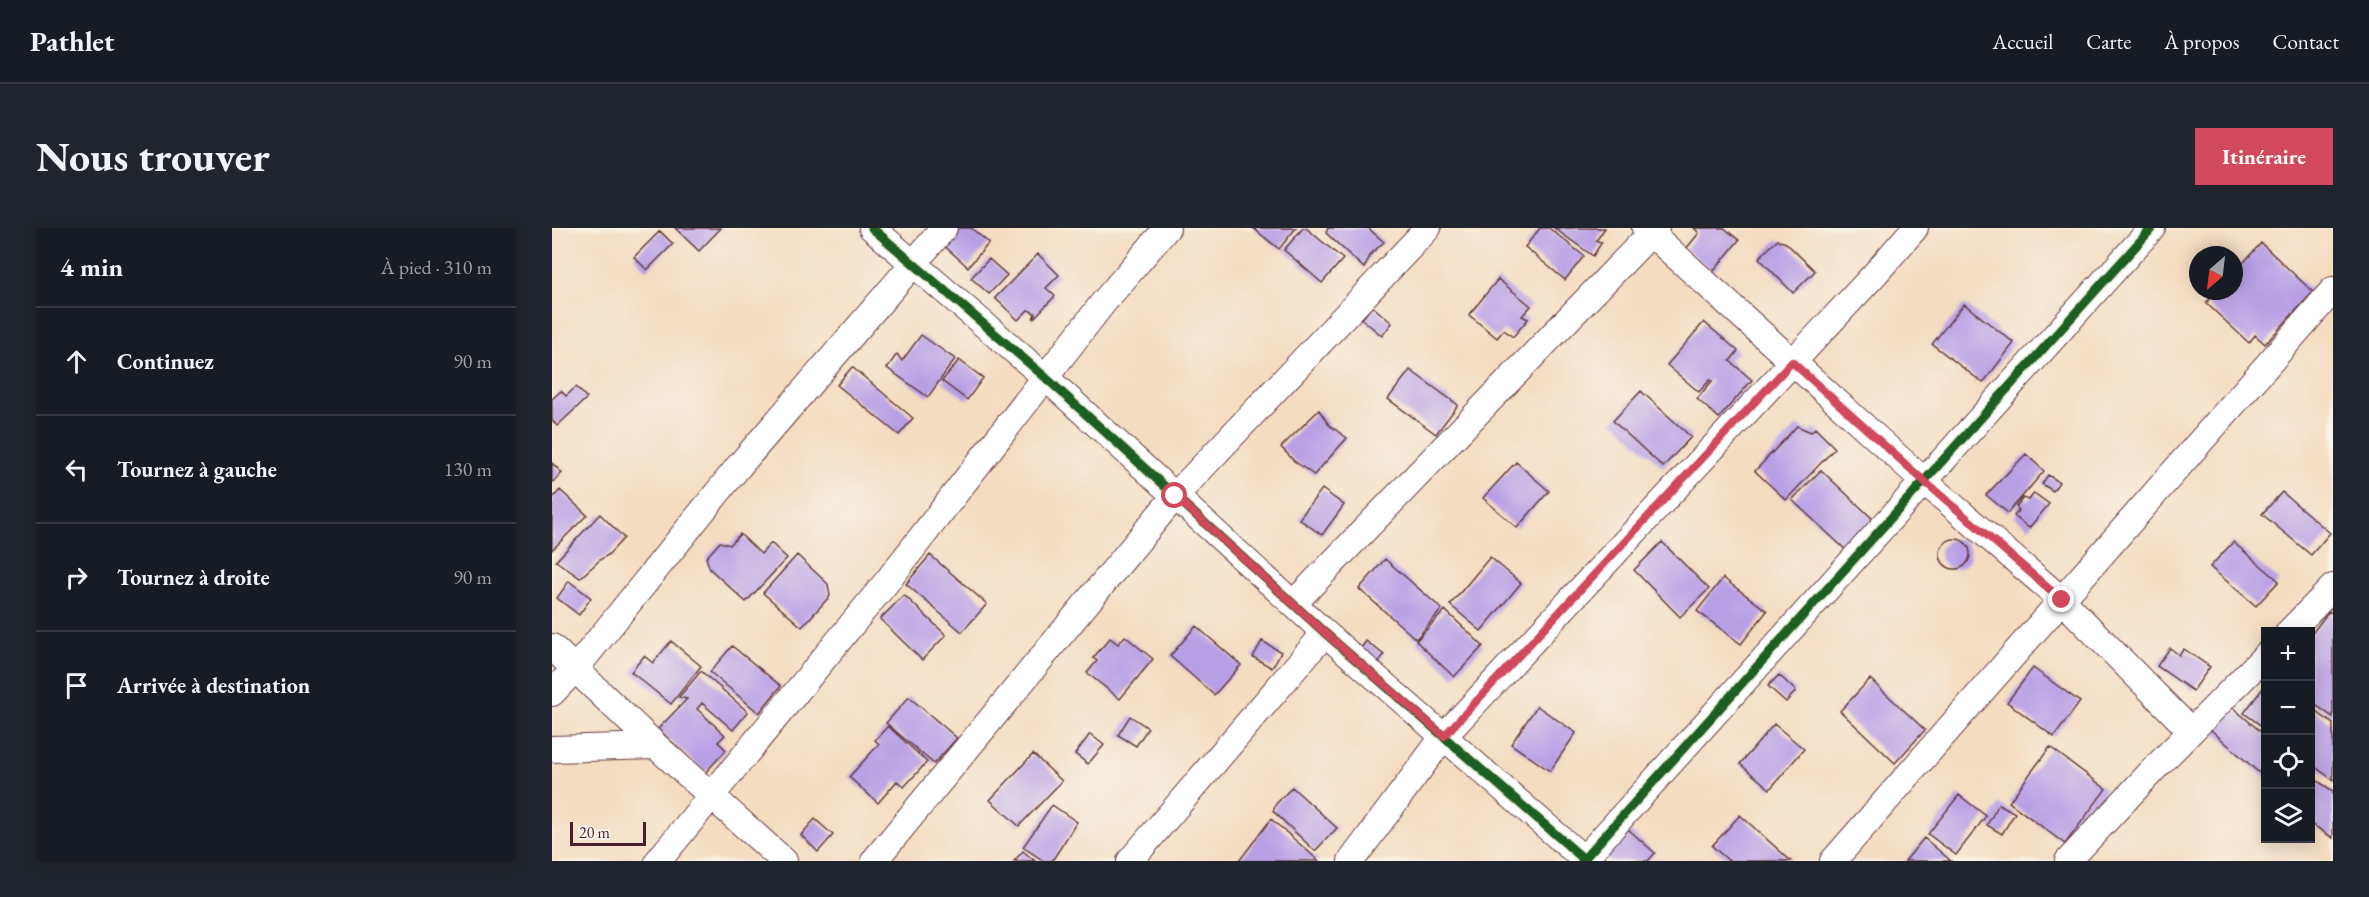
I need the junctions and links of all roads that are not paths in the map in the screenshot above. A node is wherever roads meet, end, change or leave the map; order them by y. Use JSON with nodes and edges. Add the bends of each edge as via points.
{"nodes":[{"id":1,"x":872,"y":228,"type":"edge"},
{"id":2,"x":944,"y":228,"type":"edge"},
{"id":3,"x":1167,"y":228,"type":"edge"},
{"id":4,"x":1428,"y":228,"type":"edge"},
{"id":5,"x":1915,"y":228,"type":"edge"},
{"id":6,"x":2152,"y":228,"type":"edge"},
{"id":7,"x":1651,"y":230,"type":"edge"},
{"id":8,"x":914,"y":263,"type":"junction"},
{"id":9,"x":2333,"y":291,"type":"edge"},
{"id":10,"x":1792,"y":362,"type":"junction"},
{"id":11,"x":1045,"y":377,"type":"junction"},
{"id":12,"x":1924,"y":481,"type":"junction"},
{"id":13,"x":1175,"y":496,"type":"junction"},
{"id":14,"x":2333,"y":587,"type":"edge"},
{"id":15,"x":2062,"y":600,"type":"junction"},
{"id":16,"x":1293,"y":604,"type":"junction"},
{"id":17,"x":2294,"y":627,"type":"edge"},
{"id":18,"x":1325,"y":633,"type":"junction"},
{"id":19,"x":552,"y":647,"type":"edge"},
{"id":20,"x":2261,"y":659,"type":"edge"},
{"id":21,"x":576,"y":668,"type":"junction"},
{"id":22,"x":552,"y":693,"type":"edge"},
{"id":23,"x":2191,"y":731,"type":"junction"},
{"id":24,"x":1444,"y":736,"type":"junction"},
{"id":25,"x":656,"y":746,"type":"junction"},
{"id":26,"x":552,"y":749,"type":"edge"},
{"id":27,"x":711,"y":795,"type":"junction"},
{"id":28,"x":1584,"y":860,"type":"edge"},
{"id":29,"x":658,"y":861,"type":"edge"},
{"id":30,"x":784,"y":861,"type":"edge"},
{"id":31,"x":874,"y":861,"type":"edge"},
{"id":32,"x":1130,"y":861,"type":"edge"},
{"id":33,"x":1351,"y":861,"type":"edge"},
{"id":34,"x":1833,"y":861,"type":"edge"},
{"id":35,"x":2068,"y":861,"type":"edge"}],
"edges":[{"from":1,"to":8,"type":"street"},
{"from":2,"to":8,"type":"street"},
{"from":3,"to":11,"type":"street"},
{"from":4,"to":13,"type":"street"},
{"from":5,"to":10,"type":"street"},
{"from":6,"to":12,"type":"street"},
{"from":7,"to":10,"type":"street"},
{"from":7,"to":16,"type":"street"},
{"from":8,"to":11,"type":"street"},
{"from":8,"to":21,"type":"street","via":[[739,466]]},
{"from":9,"to":15,"type":"street"},
{"from":10,"to":12,"type":"street"},
{"from":10,"to":24,"type":"street"},
{"from":11,"to":13,"type":"street"},
{"from":11,"to":27,"type":"street","via":[[889,579]]},
{"from":12,"to":15,"type":"street"},
{"from":12,"to":28,"type":"street"},
{"from":13,"to":16,"type":"street"},
{"from":13,"to":31,"type":"street"},
{"from":14,"to":17,"type":"street"},
{"from":15,"to":23,"type":"street"},
{"from":15,"to":34,"type":"street"},
{"from":16,"to":18,"type":"street"},
{"from":18,"to":24,"type":"street"},
{"from":18,"to":32,"type":"street"},
{"from":19,"to":21,"type":"street"},
{"from":20,"to":23,"type":"street"},
{"from":21,"to":22,"type":"street"},
{"from":21,"to":25,"type":"street"},
{"from":23,"to":35,"type":"street"},
{"from":24,"to":28,"type":"street"},
{"from":24,"to":33,"type":"street"},
{"from":25,"to":26,"type":"street"},
{"from":25,"to":27,"type":"street"},
{"from":27,"to":29,"type":"street"},
{"from":27,"to":30,"type":"street"}]}
